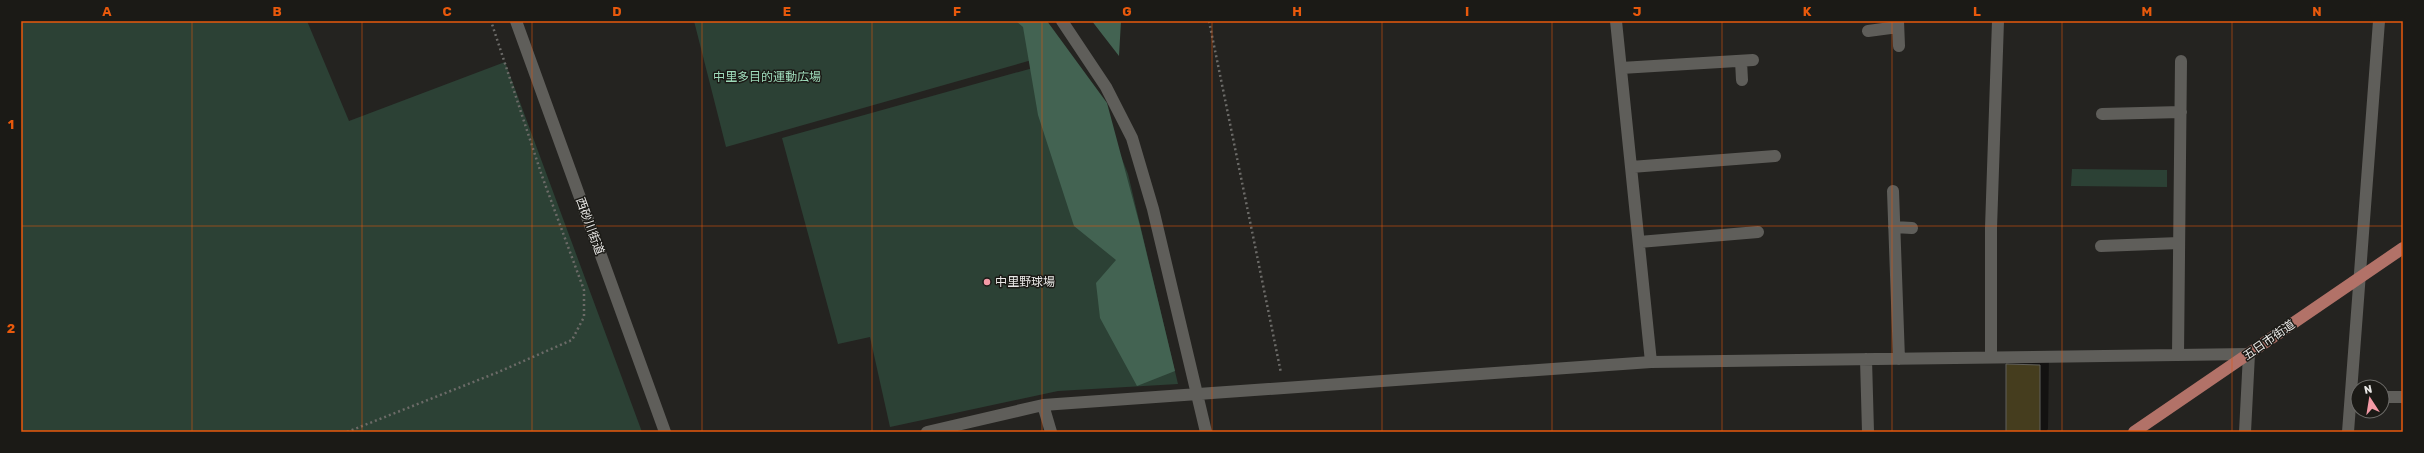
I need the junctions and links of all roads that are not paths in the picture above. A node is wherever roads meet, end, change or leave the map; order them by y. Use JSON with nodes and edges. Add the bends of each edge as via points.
{"nodes":[{"id":1,"x":516,"y":21,"type":"edge"},
{"id":2,"x":1062,"y":21,"type":"edge"},
{"id":3,"x":1616,"y":21,"type":"edge"},
{"id":4,"x":1998,"y":21,"type":"edge"},
{"id":5,"x":2380,"y":21,"type":"edge"},
{"id":6,"x":1898,"y":24,"type":"edge"},
{"id":7,"x":1868,"y":31,"type":"dead end"},
{"id":8,"x":1899,"y":46,"type":"dead end"},
{"id":9,"x":1753,"y":60,"type":"dead end"},
{"id":10,"x":1741,"y":61,"type":"junction"},
{"id":11,"x":2181,"y":61,"type":"dead end"},
{"id":12,"x":1621,"y":68,"type":"junction"},
{"id":13,"x":1742,"y":80,"type":"dead end"},
{"id":14,"x":2181,"y":112,"type":"junction"},
{"id":15,"x":2102,"y":114,"type":"dead end"},
{"id":16,"x":1775,"y":156,"type":"dead end"},
{"id":17,"x":1631,"y":167,"type":"junction"},
{"id":18,"x":1893,"y":191,"type":"dead end"},
{"id":19,"x":1894,"y":227,"type":"junction"},
{"id":20,"x":1912,"y":228,"type":"dead end"},
{"id":21,"x":1758,"y":232,"type":"dead end"},
{"id":22,"x":1639,"y":242,"type":"junction"},
{"id":23,"x":2179,"y":243,"type":"junction"},
{"id":24,"x":2101,"y":246,"type":"dead end"},
{"id":25,"x":2403,"y":248,"type":"edge"},
{"id":26,"x":2360,"y":277,"type":"junction"},
{"id":27,"x":2249,"y":354,"type":"junction"},
{"id":28,"x":2178,"y":355,"type":"junction"},
{"id":29,"x":1991,"y":357,"type":"junction"},
{"id":30,"x":1866,"y":359,"type":"junction"},
{"id":31,"x":1899,"y":359,"type":"junction"},
{"id":32,"x":1651,"y":362,"type":"junction"},
{"id":33,"x":2355,"y":379,"type":"edge"},
{"id":34,"x":1197,"y":394,"type":"junction"},
{"id":35,"x":2390,"y":397,"type":"edge"},
{"id":36,"x":2403,"y":397,"type":"edge"},
{"id":37,"x":1043,"y":405,"type":"junction"},
{"id":38,"x":2350,"y":419,"type":"edge"},
{"id":39,"x":2140,"y":430,"type":"edge"},
{"id":40,"x":665,"y":432,"type":"edge"},
{"id":41,"x":927,"y":432,"type":"edge"},
{"id":42,"x":1052,"y":432,"type":"edge"},
{"id":43,"x":1206,"y":432,"type":"edge"},
{"id":44,"x":1868,"y":432,"type":"edge"},
{"id":45,"x":2245,"y":432,"type":"edge"},
{"id":46,"x":2348,"y":432,"type":"edge"}],
"edges":[{"from":1,"to":40,"type":"street","name":"西砂川街道"},
{"from":2,"to":34,"type":"street","via":[[1106,87],[1132,138],[1153,209]]},
{"from":3,"to":12,"type":"street"},
{"from":4,"to":29,"type":"street","via":[[1991,228]]},
{"from":5,"to":26,"type":"street"},
{"from":6,"to":7,"type":"street"},
{"from":6,"to":8,"type":"street"},
{"from":9,"to":10,"type":"street"},
{"from":10,"to":12,"type":"street"},
{"from":10,"to":13,"type":"street"},
{"from":11,"to":14,"type":"street"},
{"from":12,"to":17,"type":"street"},
{"from":14,"to":15,"type":"street"},
{"from":14,"to":23,"type":"street"},
{"from":16,"to":17,"type":"street"},
{"from":17,"to":22,"type":"street"},
{"from":18,"to":19,"type":"street"},
{"from":19,"to":20,"type":"street"},
{"from":19,"to":31,"type":"street"},
{"from":21,"to":22,"type":"street"},
{"from":22,"to":32,"type":"street"},
{"from":23,"to":24,"type":"street"},
{"from":23,"to":28,"type":"street"},
{"from":25,"to":26,"type":"main road","name":"五日市街道"},
{"from":26,"to":27,"type":"main road","name":"五日市街道"},
{"from":26,"to":33,"type":"street"},
{"from":27,"to":28,"type":"street"},
{"from":27,"to":39,"type":"main road","name":"五日市街道"},
{"from":27,"to":45,"type":"street"},
{"from":28,"to":29,"type":"street"},
{"from":29,"to":31,"type":"street"},
{"from":30,"to":31,"type":"street"},
{"from":30,"to":32,"type":"street"},
{"from":30,"to":44,"type":"street"},
{"from":32,"to":34,"type":"street"},
{"from":34,"to":37,"type":"street"},
{"from":34,"to":43,"type":"street"},
{"from":35,"to":36,"type":"street"},
{"from":37,"to":41,"type":"street"},
{"from":37,"to":42,"type":"street"},
{"from":38,"to":46,"type":"street"}]}
